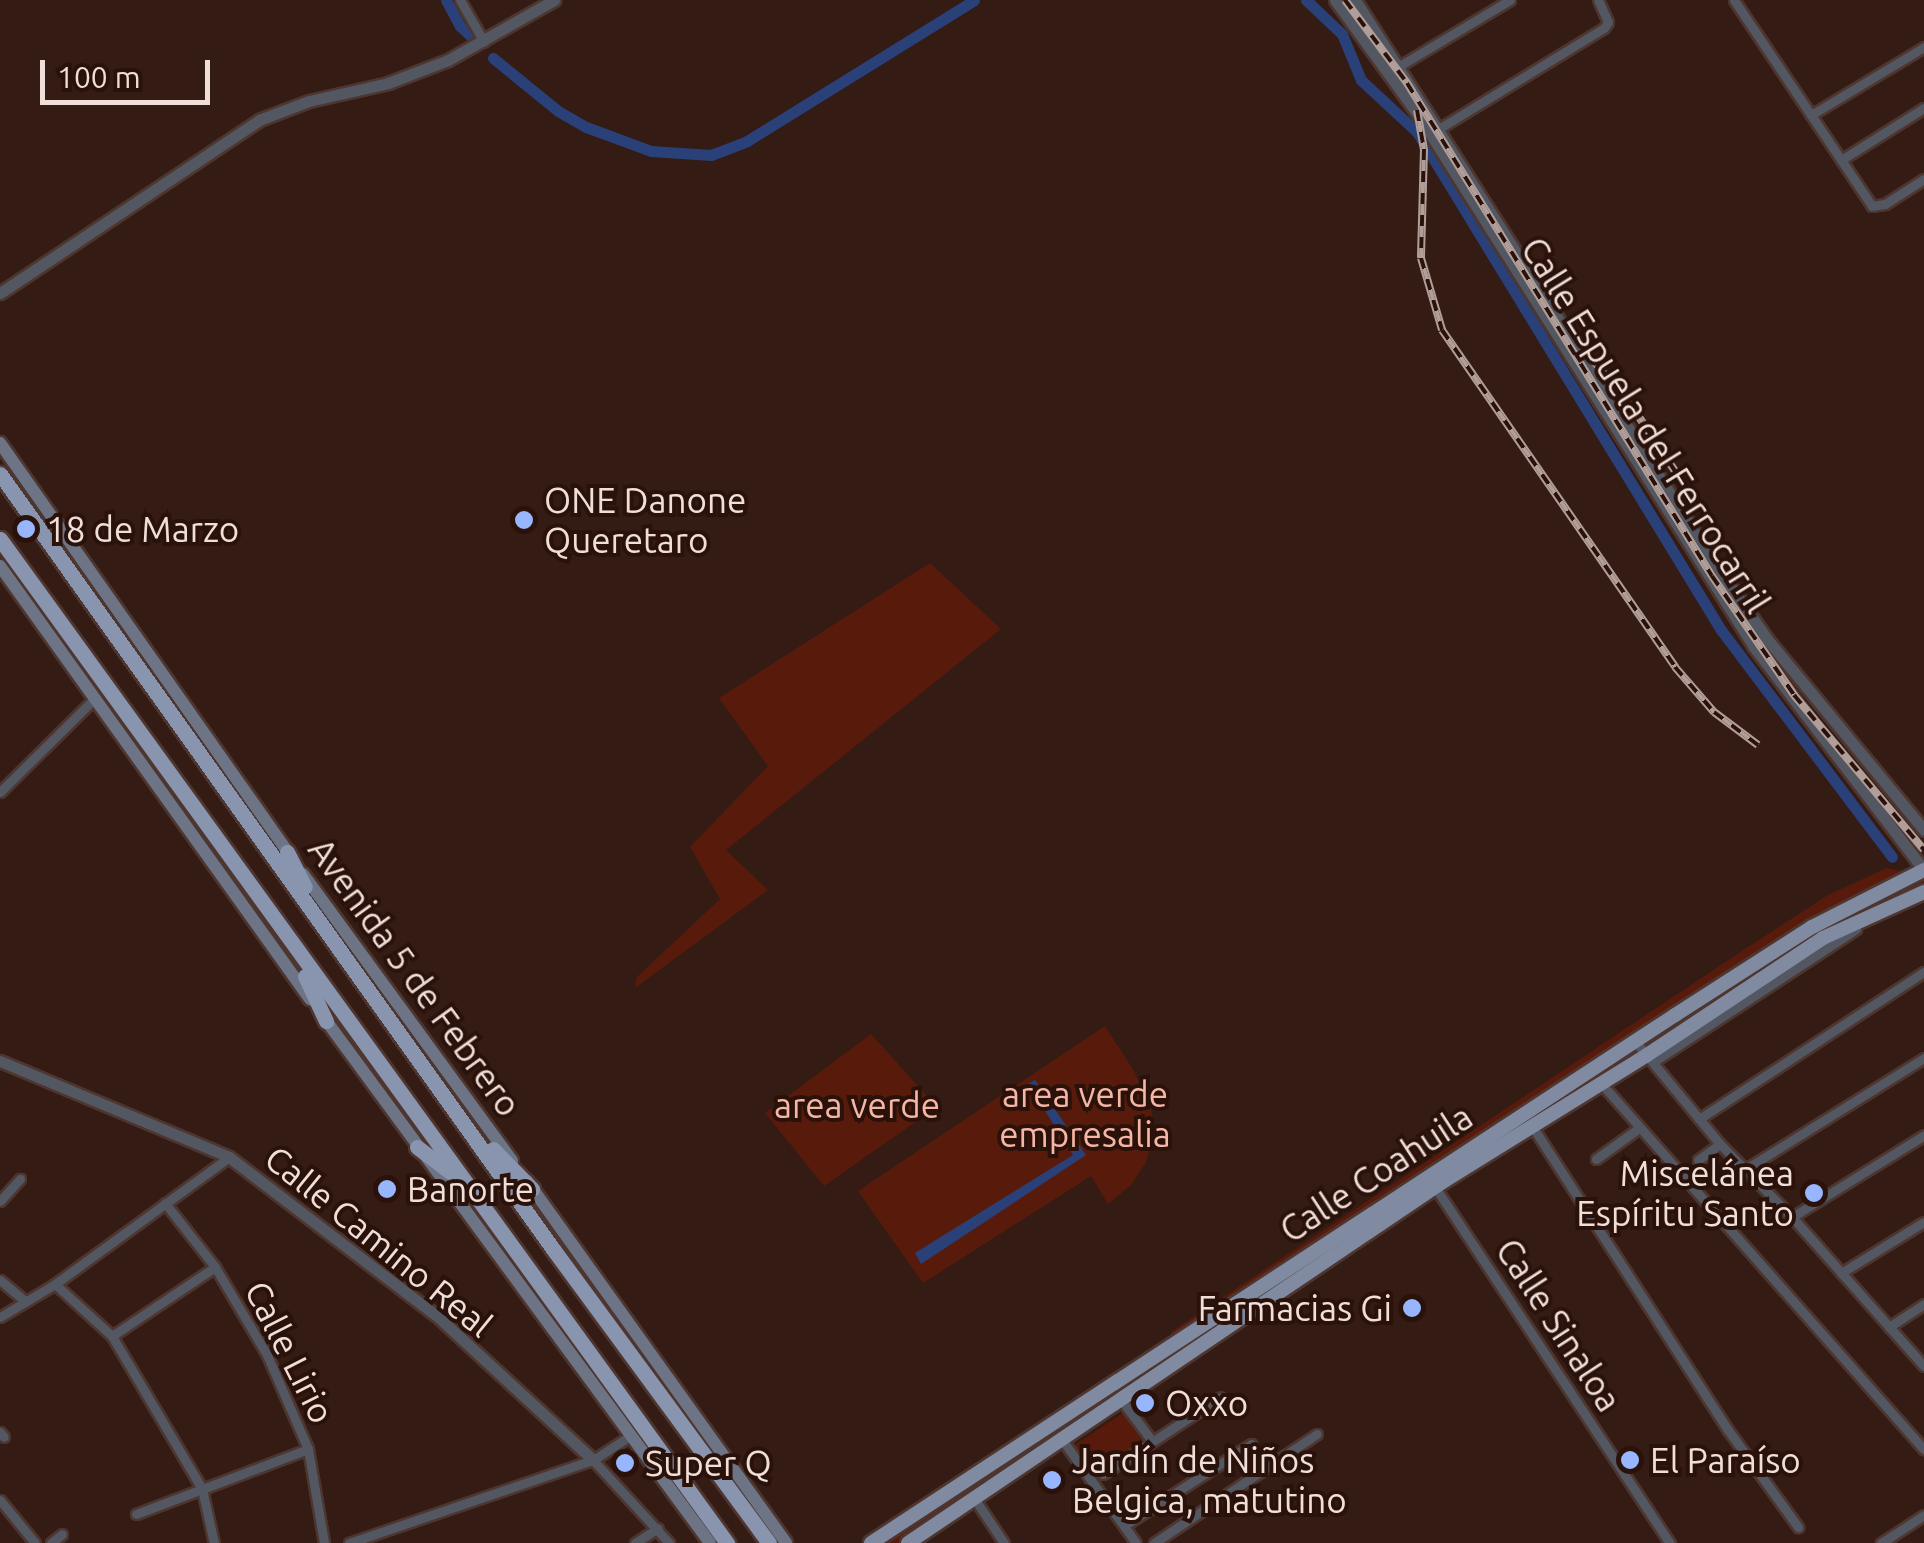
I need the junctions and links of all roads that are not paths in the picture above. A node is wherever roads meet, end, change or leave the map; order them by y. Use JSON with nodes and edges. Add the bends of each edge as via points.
{"nodes":[{"id":1,"x":460,"y":0,"type":"edge"},
{"id":2,"x":554,"y":0,"type":"edge"},
{"id":3,"x":1335,"y":0,"type":"edge"},
{"id":4,"x":1355,"y":0,"type":"edge"},
{"id":5,"x":1510,"y":0,"type":"edge"},
{"id":6,"x":1598,"y":0,"type":"edge"},
{"id":7,"x":1734,"y":0,"type":"edge"},
{"id":8,"x":484,"y":42,"type":"junction"},
{"id":9,"x":1924,"y":47,"type":"edge"},
{"id":10,"x":1401,"y":65,"type":"junction"},
{"id":11,"x":1924,"y":108,"type":"edge"},
{"id":12,"x":1811,"y":115,"type":"junction"},
{"id":13,"x":1440,"y":128,"type":"junction"},
{"id":14,"x":1840,"y":160,"type":"junction"},
{"id":15,"x":1924,"y":179,"type":"edge"},
{"id":16,"x":0,"y":293,"type":"edge"},
{"id":17,"x":0,"y":442,"type":"edge"},
{"id":18,"x":0,"y":474,"type":"edge"},
{"id":19,"x":0,"y":539,"type":"edge"},
{"id":20,"x":0,"y":566,"type":"edge"},
{"id":21,"x":95,"y":698,"type":"junction"},
{"id":22,"x":0,"y":792,"type":"edge"},
{"id":23,"x":1924,"y":830,"type":"edge"},
{"id":24,"x":288,"y":852,"type":"junction"},
{"id":25,"x":1924,"y":870,"type":"edge"},
{"id":26,"x":1922,"y":895,"type":"edge"},
{"id":27,"x":1881,"y":900,"type":"junction"},
{"id":28,"x":330,"y":935,"type":"junction"},
{"id":29,"x":286,"y":936,"type":"junction"},
{"id":30,"x":1924,"y":972,"type":"edge"},
{"id":31,"x":326,"y":1021,"type":"junction"},
{"id":32,"x":1635,"y":1042,"type":"junction"},
{"id":33,"x":1650,"y":1058,"type":"junction"},
{"id":34,"x":1924,"y":1058,"type":"edge"},
{"id":35,"x":0,"y":1061,"type":"edge"},
{"id":36,"x":1600,"y":1082,"type":"junction"},
{"id":37,"x":1699,"y":1118,"type":"junction"},
{"id":38,"x":466,"y":1123,"type":"junction"},
{"id":39,"x":1532,"y":1126,"type":"junction"},
{"id":40,"x":1639,"y":1128,"type":"junction"},
{"id":41,"x":1924,"y":1136,"type":"edge"},
{"id":42,"x":1720,"y":1144,"type":"junction"},
{"id":43,"x":416,"y":1148,"type":"junction"},
{"id":44,"x":229,"y":1157,"type":"junction"},
{"id":45,"x":1596,"y":1159,"type":"dead end"},
{"id":46,"x":1698,"y":1160,"type":"dead end"},
{"id":47,"x":1744,"y":1170,"type":"junction"},
{"id":48,"x":20,"y":1178,"type":"dead end"},
{"id":49,"x":464,"y":1183,"type":"junction"},
{"id":50,"x":1435,"y":1187,"type":"junction"},
{"id":51,"x":532,"y":1189,"type":"junction"},
{"id":52,"x":0,"y":1201,"type":"edge"},
{"id":53,"x":166,"y":1203,"type":"junction"},
{"id":54,"x":1792,"y":1216,"type":"junction"},
{"id":55,"x":1924,"y":1222,"type":"edge"},
{"id":56,"x":215,"y":1267,"type":"junction"},
{"id":57,"x":1841,"y":1273,"type":"junction"},
{"id":58,"x":0,"y":1280,"type":"edge"},
{"id":59,"x":55,"y":1284,"type":"junction"},
{"id":60,"x":26,"y":1302,"type":"junction"},
{"id":61,"x":1924,"y":1304,"type":"edge"},
{"id":62,"x":0,"y":1316,"type":"edge"},
{"id":63,"x":1889,"y":1327,"type":"junction"},
{"id":64,"x":112,"y":1336,"type":"junction"},
{"id":65,"x":1924,"y":1366,"type":"edge"},
{"id":66,"x":1220,"y":1398,"type":"dead end"},
{"id":67,"x":1122,"y":1401,"type":"junction"},
{"id":68,"x":1317,"y":1434,"type":"dead end"},
{"id":69,"x":630,"y":1436,"type":"junction"},
{"id":70,"x":1063,"y":1440,"type":"junction"},
{"id":71,"x":1152,"y":1441,"type":"junction"},
{"id":72,"x":1250,"y":1444,"type":"dead end"},
{"id":73,"x":1922,"y":1444,"type":"edge"},
{"id":74,"x":308,"y":1449,"type":"junction"},
{"id":75,"x":593,"y":1460,"type":"junction"},
{"id":76,"x":1103,"y":1474,"type":"dead end"},
{"id":77,"x":202,"y":1489,"type":"junction"},
{"id":78,"x":974,"y":1498,"type":"junction"},
{"id":79,"x":0,"y":1500,"type":"edge"},
{"id":80,"x":136,"y":1514,"type":"dead end"},
{"id":81,"x":1924,"y":1514,"type":"edge"},
{"id":82,"x":1124,"y":1524,"type":"junction"},
{"id":83,"x":1798,"y":1527,"type":"dead end"},
{"id":84,"x":658,"y":1528,"type":"junction"},
{"id":85,"x":62,"y":1534,"type":"dead end"},
{"id":86,"x":1001,"y":1542,"type":"edge"},
{"id":87,"x":35,"y":1543,"type":"edge"},
{"id":88,"x":51,"y":1543,"type":"edge"},
{"id":89,"x":214,"y":1543,"type":"edge"},
{"id":90,"x":324,"y":1543,"type":"edge"},
{"id":91,"x":350,"y":1543,"type":"edge"},
{"id":92,"x":634,"y":1543,"type":"edge"},
{"id":93,"x":670,"y":1543,"type":"edge"},
{"id":94,"x":710,"y":1543,"type":"edge"},
{"id":95,"x":727,"y":1543,"type":"edge"},
{"id":96,"x":769,"y":1543,"type":"edge"},
{"id":97,"x":786,"y":1543,"type":"edge"},
{"id":98,"x":871,"y":1543,"type":"edge"},
{"id":99,"x":908,"y":1543,"type":"edge"},
{"id":100,"x":1136,"y":1543,"type":"edge"},
{"id":101,"x":1154,"y":1543,"type":"edge"},
{"id":102,"x":1670,"y":1543,"type":"edge"},
{"id":103,"x":1881,"y":1543,"type":"edge"}],
"edges":[{"from":1,"to":8,"type":"street"},
{"from":2,"to":8,"type":"street"},
{"from":3,"to":25,"type":"street","name":"Calle Espuela del Ferrocarril","via":[[1419,116],[1754,648]]},
{"from":4,"to":10,"type":"street","name":"Calle Espuela del Ferrocarril"},
{"from":5,"to":10,"type":"street"},
{"from":6,"to":13,"type":"street","via":[[1608,22],[1604,28]]},
{"from":7,"to":12,"type":"street"},
{"from":8,"to":16,"type":"street","via":[[388,83],[259,120]]},
{"from":9,"to":12,"type":"street"},
{"from":10,"to":13,"type":"street","name":"Calle Espuela del Ferrocarril"},
{"from":11,"to":14,"type":"street"},
{"from":12,"to":14,"type":"street"},
{"from":13,"to":23,"type":"street","name":"Calle Espuela del Ferrocarril","via":[[1767,640]]},
{"from":14,"to":15,"type":"street","via":[[1876,208]]},
{"from":17,"to":24,"type":"main road","name":"Avenida 5 de Febrero"},
{"from":18,"to":28,"type":"highway","name":"Avenida 5 de Febrero"},
{"from":19,"to":29,"type":"highway"},
{"from":20,"to":21,"type":"main road"},
{"from":21,"to":22,"type":"street"},
{"from":21,"to":31,"type":"main road"},
{"from":24,"to":28,"type":"highway"},
{"from":24,"to":51,"type":"main road","name":"Avenida 5 de Febrero"},
{"from":25,"to":27,"type":"main road","name":"Calle Coahuila"},
{"from":26,"to":27,"type":"main road","name":"Calle Coahuila"},
{"from":27,"to":32,"type":"main road","name":"Calle Coahuila","via":[[1812,928]]},
{"from":27,"to":33,"type":"main road","name":"Calle Coahuila"},
{"from":28,"to":38,"type":"highway","name":"Avenida 5 de Febrero"},
{"from":29,"to":31,"type":"highway"},
{"from":29,"to":49,"type":"highway"},
{"from":30,"to":37,"type":"street"},
{"from":31,"to":43,"type":"main road"},
{"from":32,"to":33,"type":"street"},
{"from":32,"to":98,"type":"main road","name":"Calle Coahuila"},
{"from":33,"to":36,"type":"main road","name":"Calle Coahuila"},
{"from":33,"to":37,"type":"street"},
{"from":34,"to":47,"type":"street"},
{"from":35,"to":44,"type":"street","name":"Calle Camino Real"},
{"from":36,"to":39,"type":"main road","name":"Calle Coahuila"},
{"from":36,"to":40,"type":"street"},
{"from":37,"to":42,"type":"street"},
{"from":38,"to":51,"type":"highway"},
{"from":38,"to":96,"type":"highway","name":"Avenida 5 de Febrero"},
{"from":39,"to":50,"type":"main road","name":"Calle Coahuila"},
{"from":39,"to":83,"type":"street"},
{"from":40,"to":45,"type":"street"},
{"from":40,"to":73,"type":"street"},
{"from":41,"to":54,"type":"street"},
{"from":42,"to":46,"type":"street"},
{"from":42,"to":47,"type":"street"},
{"from":43,"to":49,"type":"highway"},
{"from":43,"to":69,"type":"main road"},
{"from":44,"to":53,"type":"street"},
{"from":44,"to":75,"type":"street","name":"Calle Camino Real","via":[[436,1315]]},
{"from":47,"to":54,"type":"street"},
{"from":48,"to":52,"type":"street"},
{"from":49,"to":95,"type":"highway"},
{"from":50,"to":67,"type":"main road","name":"Calle Coahuila"},
{"from":50,"to":102,"type":"street","name":"Calle Sinaloa"},
{"from":51,"to":97,"type":"main road","name":"Avenida 5 de Febrero"},
{"from":53,"to":56,"type":"street","name":"Calle Lirio"},
{"from":53,"to":59,"type":"street"},
{"from":54,"to":57,"type":"street"},
{"from":55,"to":57,"type":"street"},
{"from":56,"to":64,"type":"street"},
{"from":56,"to":74,"type":"street","name":"Calle Lirio","via":[[267,1355]]},
{"from":57,"to":63,"type":"street"},
{"from":58,"to":60,"type":"street"},
{"from":59,"to":60,"type":"street"},
{"from":59,"to":64,"type":"street"},
{"from":60,"to":62,"type":"street"},
{"from":61,"to":63,"type":"street"},
{"from":63,"to":65,"type":"street"},
{"from":64,"to":77,"type":"street"},
{"from":66,"to":71,"type":"street"},
{"from":67,"to":70,"type":"main road","name":"Calle Coahuila"},
{"from":67,"to":71,"type":"street"},
{"from":68,"to":101,"type":"street"},
{"from":69,"to":75,"type":"street"},
{"from":69,"to":94,"type":"main road"},
{"from":70,"to":78,"type":"main road","name":"Calle Coahuila"},
{"from":70,"to":82,"type":"street"},
{"from":71,"to":76,"type":"street"},
{"from":72,"to":82,"type":"street"},
{"from":74,"to":77,"type":"street"},
{"from":74,"to":90,"type":"street","name":"Calle Lirio"},
{"from":75,"to":84,"type":"street","name":"Calle Camino Real"},
{"from":75,"to":91,"type":"street"},
{"from":77,"to":80,"type":"street"},
{"from":77,"to":89,"type":"street"},
{"from":78,"to":86,"type":"street"},
{"from":78,"to":99,"type":"main road","name":"Calle Coahuila"},
{"from":79,"to":87,"type":"street"},
{"from":81,"to":103,"type":"street"},
{"from":82,"to":100,"type":"street"},
{"from":84,"to":92,"type":"street"},
{"from":84,"to":93,"type":"street","name":"Calle Camino Real"},
{"from":85,"to":88,"type":"street"}]}
